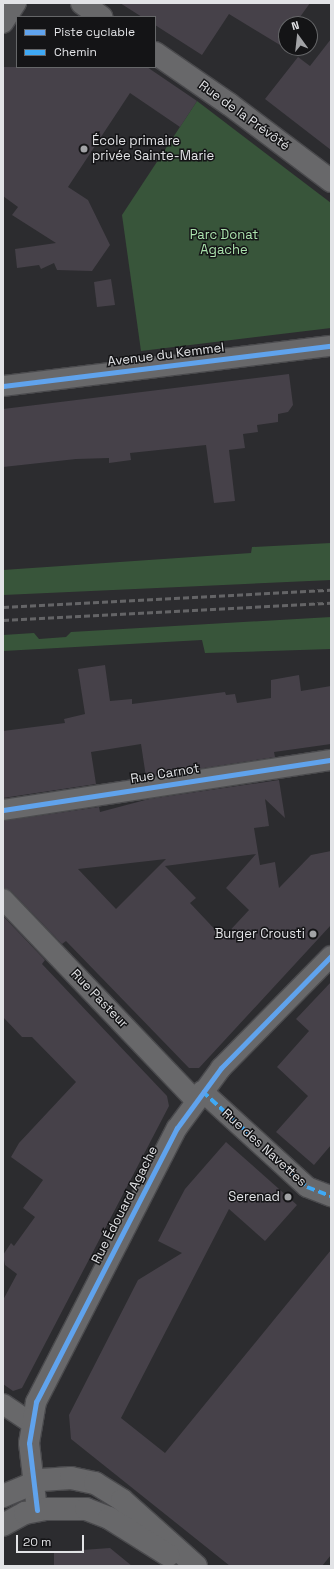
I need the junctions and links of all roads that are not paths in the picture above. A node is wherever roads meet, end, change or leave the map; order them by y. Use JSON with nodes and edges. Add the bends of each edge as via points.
{"nodes":[{"id":1,"x":16,"y":3,"type":"edge"},
{"id":2,"x":82,"y":3,"type":"edge"},
{"id":3,"x":100,"y":16,"type":"edge"},
{"id":4,"x":3,"y":23,"type":"edge"},
{"id":5,"x":156,"y":54,"type":"edge"},
{"id":6,"x":331,"y":181,"type":"edge"},
{"id":7,"x":331,"y":346,"type":"edge"},
{"id":8,"x":3,"y":386,"type":"edge"},
{"id":9,"x":331,"y":760,"type":"edge"},
{"id":10,"x":3,"y":810,"type":"edge"},
{"id":11,"x":3,"y":899,"type":"edge"},
{"id":12,"x":331,"y":956,"type":"edge"},
{"id":13,"x":198,"y":1095,"type":"junction"},
{"id":14,"x":331,"y":1196,"type":"edge"},
{"id":15,"x":3,"y":1404,"type":"edge"},
{"id":16,"x":31,"y":1423,"type":"junction"},
{"id":17,"x":32,"y":1482,"type":"junction"},
{"id":18,"x":3,"y":1496,"type":"edge"},
{"id":19,"x":37,"y":1510,"type":"junction"},
{"id":20,"x":3,"y":1525,"type":"edge"},
{"id":21,"x":186,"y":1566,"type":"edge"},
{"id":22,"x":196,"y":1566,"type":"edge"}],
"edges":[{"from":1,"to":4,"type":"street"},
{"from":2,"to":3,"type":"street"},
{"from":5,"to":6,"type":"street","name":"Rue de la Prévôté","via":[[229,104]]},
{"from":7,"to":8,"type":"street","name":"Avenue du Kemmel"},
{"from":9,"to":10,"type":"street","name":"Rue Carnot"},
{"from":11,"to":13,"type":"street","name":"Rue Pasteur"},
{"from":12,"to":13,"type":"street","name":"Rue Édouard Agache","via":[[302,981]]},
{"from":13,"to":14,"type":"street","name":"Rue des Navettes","via":[[307,1187]]},
{"from":13,"to":16,"type":"street","name":"Rue Édouard Agache","via":[[46,1382]]},
{"from":15,"to":16,"type":"street"},
{"from":16,"to":17,"type":"street","name":"Rue Édouard Agache"},
{"from":17,"to":18,"type":"street"},
{"from":17,"to":19,"type":"street","name":"Rue Édouard Agache"},
{"from":17,"to":22,"type":"street","via":[[71,1478],[102,1486]]},
{"from":19,"to":20,"type":"street"},
{"from":19,"to":21,"type":"street","via":[[66,1507],[102,1514]]}]}
